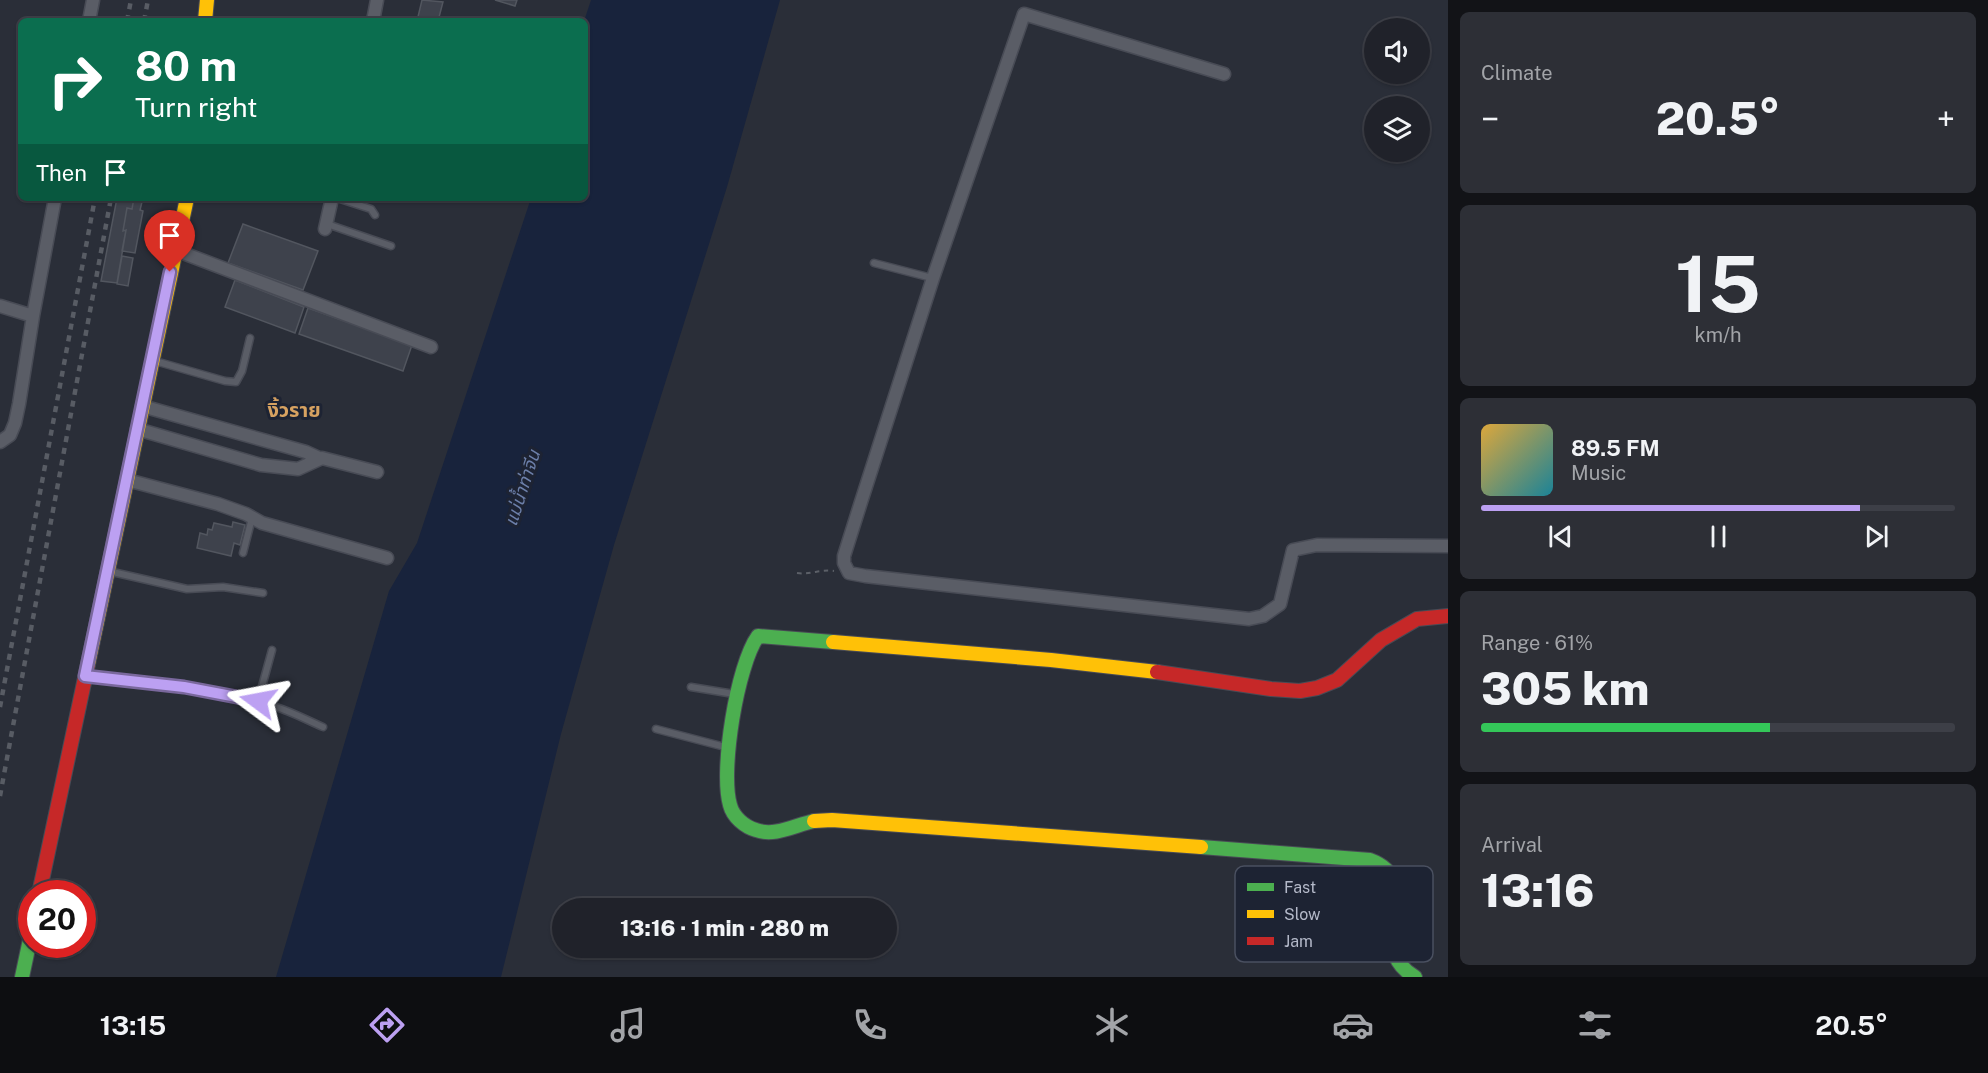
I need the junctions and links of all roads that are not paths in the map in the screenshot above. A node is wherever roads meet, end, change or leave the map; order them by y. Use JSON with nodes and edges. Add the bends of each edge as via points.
{"nodes":[{"id":1,"x":93,"y":0,"type":"edge"},
{"id":2,"x":207,"y":0,"type":"edge"},
{"id":3,"x":377,"y":0,"type":"edge"},
{"id":4,"x":90,"y":18,"type":"edge"},
{"id":5,"x":205,"y":18,"type":"edge"},
{"id":6,"x":374,"y":18,"type":"edge"},
{"id":7,"x":1224,"y":74,"type":"dead end"},
{"id":8,"x":54,"y":201,"type":"edge"},
{"id":9,"x":186,"y":201,"type":"edge"},
{"id":10,"x":331,"y":201,"type":"edge"},
{"id":11,"x":346,"y":201,"type":"edge"},
{"id":12,"x":375,"y":215,"type":"dead end"},
{"id":13,"x":325,"y":226,"type":"joint"},
{"id":14,"x":391,"y":246,"type":"dead end"},
{"id":15,"x":175,"y":250,"type":"junction"},
{"id":16,"x":874,"y":263,"type":"dead end"},
{"id":17,"x":933,"y":278,"type":"junction"},
{"id":18,"x":0,"y":306,"type":"edge"},
{"id":19,"x":33,"y":316,"type":"junction"},
{"id":20,"x":250,"y":339,"type":"dead end"},
{"id":21,"x":431,"y":346,"type":"dead end"},
{"id":22,"x":152,"y":360,"type":"junction"},
{"id":23,"x":142,"y":406,"type":"junction"},
{"id":24,"x":137,"y":429,"type":"junction"},
{"id":25,"x":0,"y":442,"type":"edge"},
{"id":26,"x":319,"y":458,"type":"junction"},
{"id":27,"x":377,"y":472,"type":"dead end"},
{"id":28,"x":126,"y":480,"type":"junction"},
{"id":29,"x":252,"y":518,"type":"junction"},
{"id":30,"x":1448,"y":546,"type":"edge"},
{"id":31,"x":243,"y":553,"type":"dead end"},
{"id":32,"x":387,"y":558,"type":"dead end"},
{"id":33,"x":108,"y":571,"type":"junction"},
{"id":34,"x":263,"y":593,"type":"dead end"},
{"id":35,"x":1448,"y":616,"type":"edge"},
{"id":36,"x":272,"y":650,"type":"dead end"},
{"id":37,"x":85,"y":676,"type":"junction"},
{"id":38,"x":691,"y":687,"type":"dead end"},
{"id":39,"x":258,"y":701,"type":"junction"},
{"id":40,"x":736,"y":701,"type":"junction"},
{"id":41,"x":322,"y":727,"type":"dead end"},
{"id":42,"x":656,"y":729,"type":"dead end"},
{"id":43,"x":730,"y":743,"type":"junction"},
{"id":44,"x":1385,"y":866,"type":"edge"},
{"id":45,"x":42,"y":880,"type":"edge"},
{"id":46,"x":26,"y":958,"type":"edge"},
{"id":47,"x":1397,"y":962,"type":"edge"},
{"id":48,"x":22,"y":977,"type":"edge"},
{"id":49,"x":1415,"y":977,"type":"edge"}],
"edges":[{"from":1,"to":4,"type":"street"},
{"from":2,"to":5,"type":"street"},
{"from":3,"to":6,"type":"street"},
{"from":7,"to":17,"type":"street","via":[[1024,14]]},
{"from":8,"to":19,"type":"street"},
{"from":9,"to":15,"type":"street"},
{"from":10,"to":13,"type":"street"},
{"from":11,"to":12,"type":"lane","via":[[371,209]]},
{"from":13,"to":14,"type":"lane"},
{"from":15,"to":21,"type":"street"},
{"from":15,"to":22,"type":"street"},
{"from":16,"to":17,"type":"lane"},
{"from":17,"to":30,"type":"street","via":[[844,556],[849,573],[1249,619],[1263,616],[1280,604],[1293,550],[1317,545]]},
{"from":18,"to":19,"type":"street"},
{"from":19,"to":25,"type":"street","via":[[15,423],[10,435]]},
{"from":20,"to":22,"type":"lane","via":[[236,382]]},
{"from":22,"to":23,"type":"street"},
{"from":23,"to":24,"type":"street"},
{"from":23,"to":26,"type":"street"},
{"from":24,"to":26,"type":"street","via":[[261,465],[298,469]]},
{"from":24,"to":28,"type":"street"},
{"from":26,"to":27,"type":"street"},
{"from":28,"to":29,"type":"street","via":[[218,504]]},
{"from":28,"to":33,"type":"street"},
{"from":29,"to":31,"type":"lane"},
{"from":29,"to":32,"type":"street"},
{"from":33,"to":34,"type":"lane","via":[[192,589],[223,587]]},
{"from":33,"to":37,"type":"street"},
{"from":35,"to":40,"type":"street","via":[[1417,620],[1381,640],[1337,680],[1300,691],[1051,660],[758,636],[745,659]]},
{"from":36,"to":39,"type":"lane"},
{"from":37,"to":39,"type":"lane","via":[[184,687]]},
{"from":37,"to":45,"type":"street"},
{"from":38,"to":40,"type":"lane"},
{"from":39,"to":41,"type":"lane"},
{"from":40,"to":43,"type":"street"},
{"from":42,"to":43,"type":"lane"},
{"from":43,"to":44,"type":"street","via":[[730,807],[746,826],[764,833],[815,820],[832,820],[1283,852],[1370,860]]},
{"from":46,"to":48,"type":"street"},
{"from":47,"to":49,"type":"street"}]}
